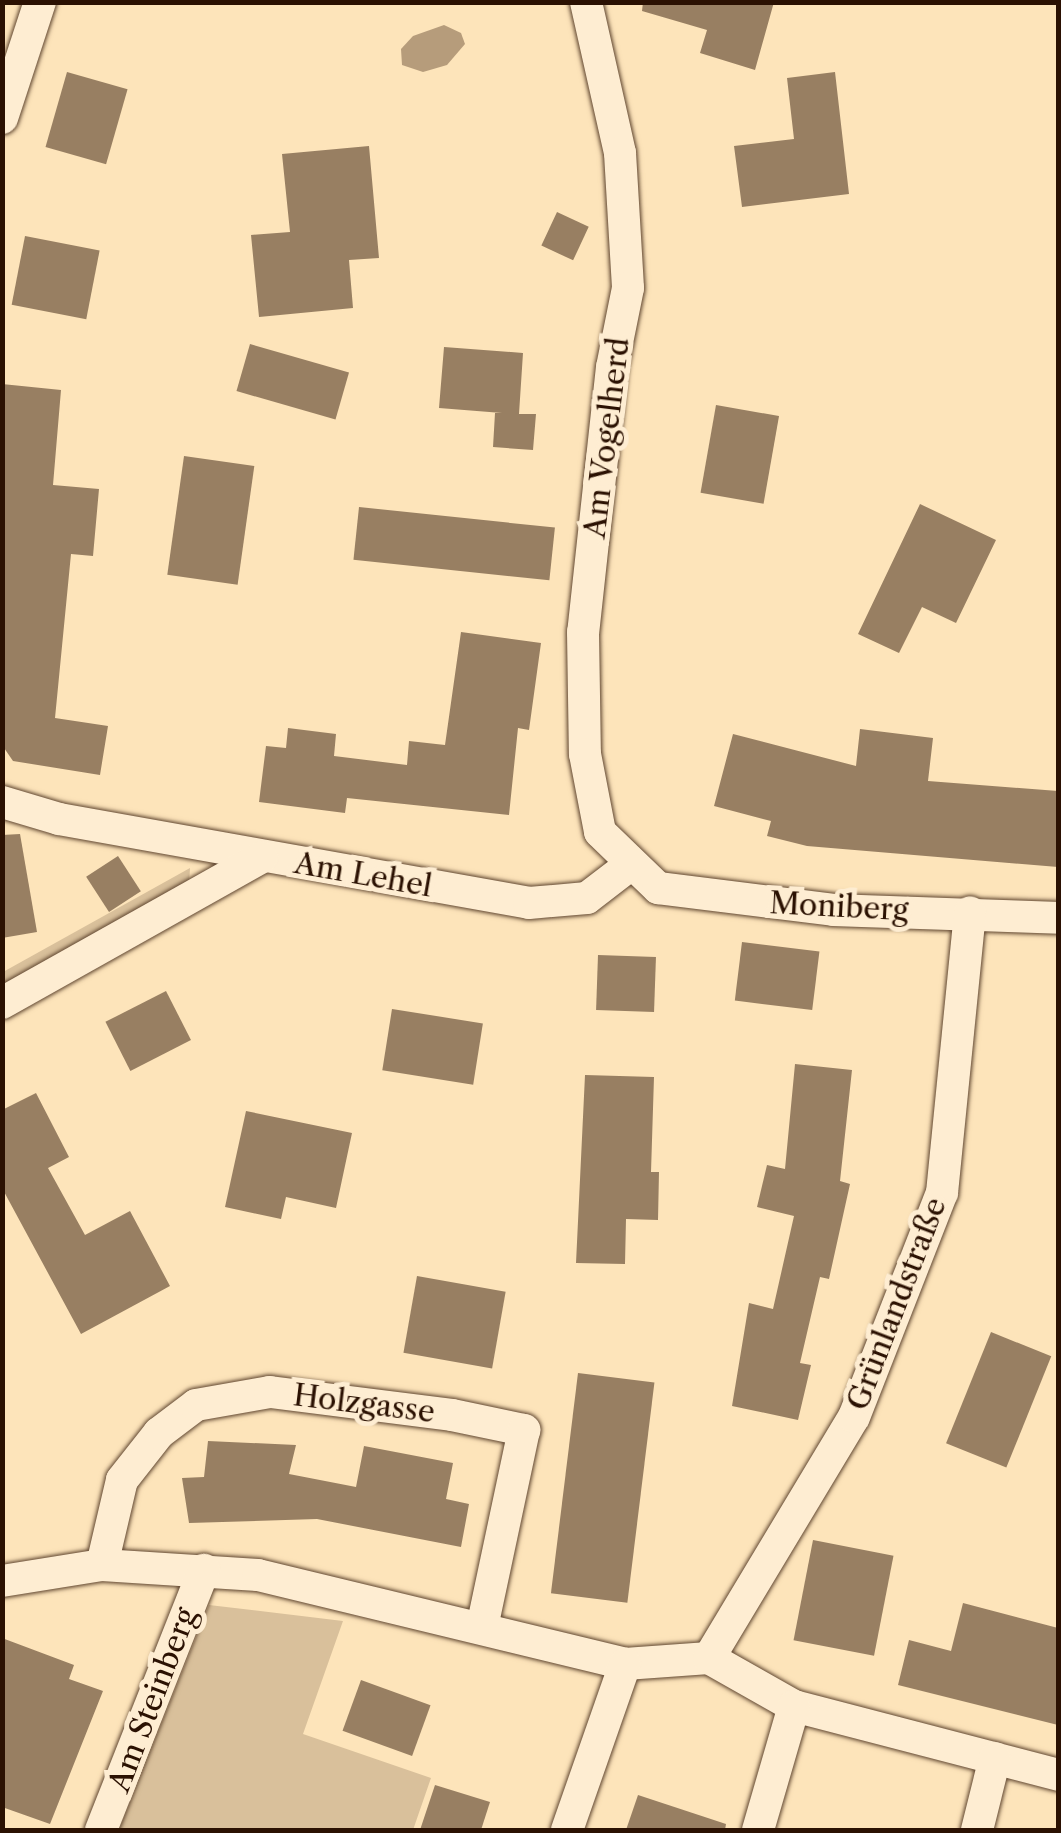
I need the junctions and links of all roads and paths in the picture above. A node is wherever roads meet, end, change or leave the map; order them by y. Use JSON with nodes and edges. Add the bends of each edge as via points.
{"nodes":[{"id":1,"x":40,"y":2,"type":"edge"},
{"id":2,"x":586,"y":2,"type":"edge"},
{"id":3,"x":2,"y":118,"type":"edge"},
{"id":4,"x":2,"y":802,"type":"edge"},
{"id":5,"x":262,"y":857,"type":"junction"},
{"id":6,"x":630,"y":865,"type":"junction"},
{"id":7,"x":970,"y":912,"type":"junction"},
{"id":8,"x":1058,"y":918,"type":"edge"},
{"id":9,"x":2,"y":1003,"type":"edge"},
{"id":10,"x":102,"y":1566,"type":"junction"},
{"id":11,"x":204,"y":1570,"type":"junction"},
{"id":12,"x":2,"y":1581,"type":"edge"},
{"id":13,"x":482,"y":1627,"type":"junction"},
{"id":14,"x":708,"y":1658,"type":"junction"},
{"id":15,"x":625,"y":1664,"type":"junction"},
{"id":16,"x":794,"y":1706,"type":"junction"},
{"id":17,"x":995,"y":1758,"type":"junction"},
{"id":18,"x":1058,"y":1775,"type":"edge"},
{"id":19,"x":101,"y":1830,"type":"edge"},
{"id":20,"x":567,"y":1830,"type":"edge"},
{"id":21,"x":758,"y":1830,"type":"edge"},
{"id":22,"x":977,"y":1830,"type":"edge"}],
"edges":[{"from":1,"to":3,"type":"street"},
{"from":2,"to":6,"type":"street","name":"Am Vogelherd","via":[[620,152],[628,288],[612,367],[583,632],[585,754],[600,832]]},
{"from":4,"to":5,"type":"street"},
{"from":5,"to":6,"type":"street","name":"Am Lehel","via":[[530,904],[587,898]]},
{"from":5,"to":9,"type":"street","name":"Am Lehel"},
{"from":6,"to":7,"type":"street","name":"Moniberg","via":[[658,888],[706,897],[834,910]]},
{"from":7,"to":8,"type":"street","name":"Moniberg"},
{"from":7,"to":14,"type":"street","name":"Grünlandstraße","via":[[942,1193],[854,1417]]},
{"from":10,"to":11,"type":"street"},
{"from":10,"to":12,"type":"street"},
{"from":10,"to":13,"type":"street","name":"Holzgasse","via":[[122,1480],[160,1433],[196,1405],[270,1392],[452,1415],[524,1430]]},
{"from":11,"to":13,"type":"street","via":[[360,1595]]},
{"from":11,"to":19,"type":"street","name":"Am Steinberg"},
{"from":13,"to":15,"type":"street"},
{"from":14,"to":15,"type":"street"},
{"from":14,"to":16,"type":"street"},
{"from":15,"to":20,"type":"street"},
{"from":16,"to":17,"type":"street"},
{"from":16,"to":21,"type":"street"},
{"from":17,"to":18,"type":"street"},
{"from":17,"to":22,"type":"street"}]}
